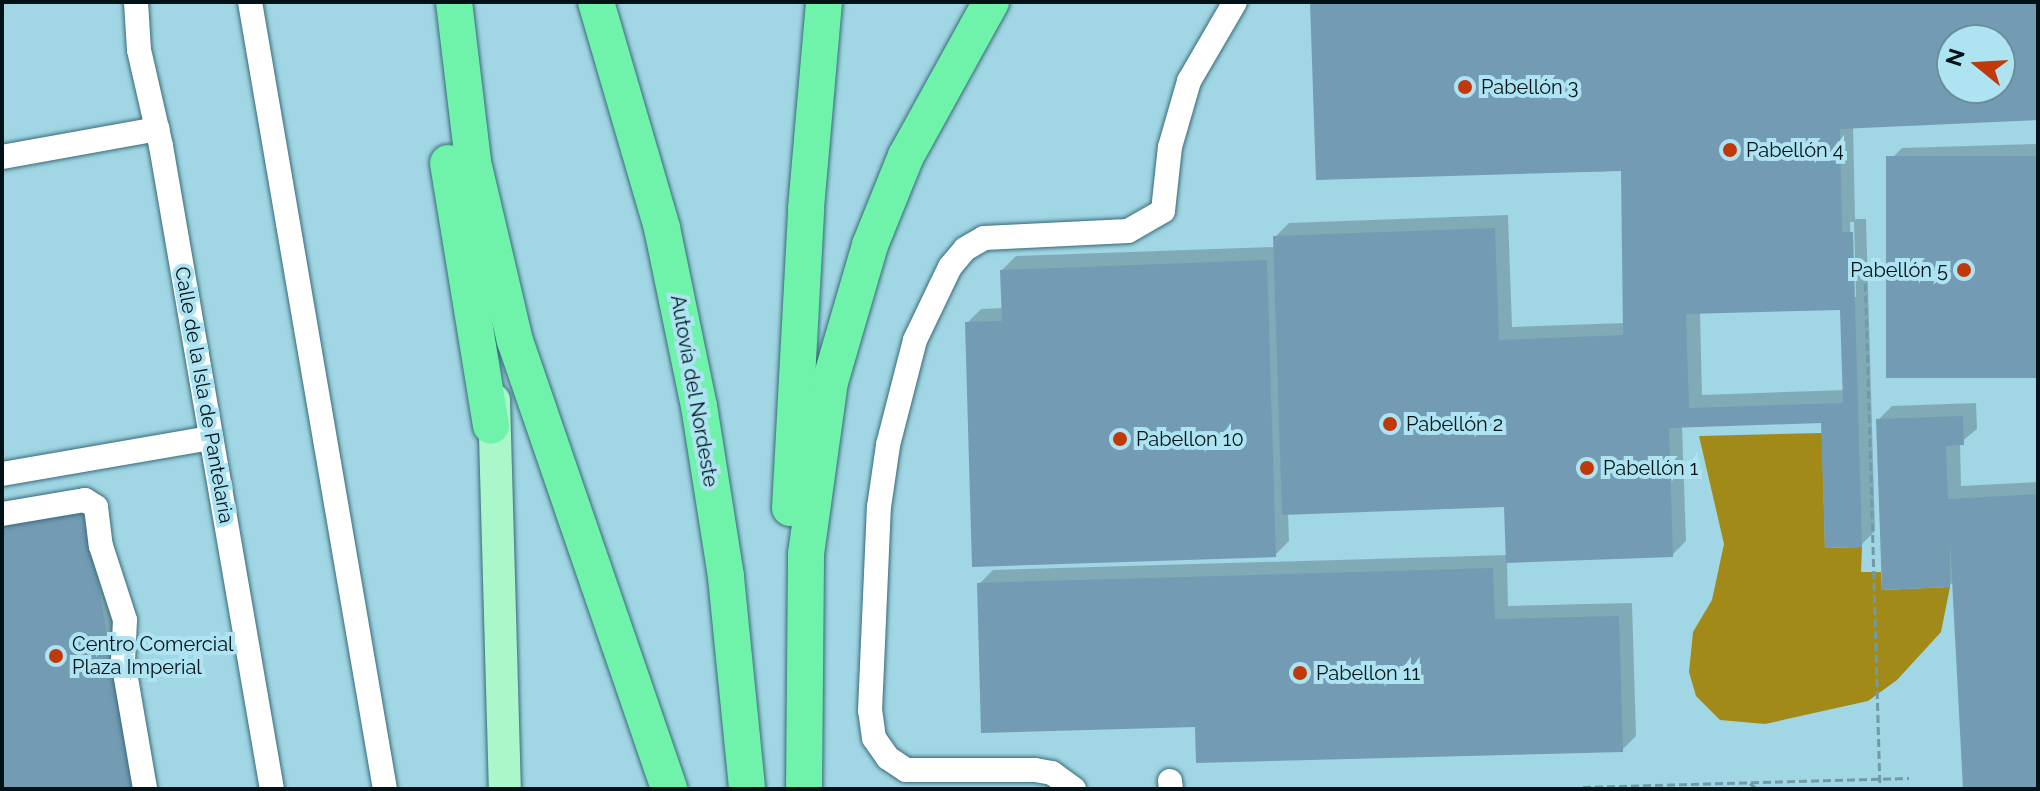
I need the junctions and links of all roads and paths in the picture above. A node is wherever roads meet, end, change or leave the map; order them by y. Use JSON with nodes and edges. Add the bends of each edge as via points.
{"nodes":[{"id":1,"x":136,"y":2,"type":"edge"},
{"id":2,"x":250,"y":2,"type":"edge"},
{"id":3,"x":430,"y":2,"type":"edge"},
{"id":4,"x":454,"y":2,"type":"edge"},
{"id":5,"x":596,"y":2,"type":"edge"},
{"id":6,"x":824,"y":2,"type":"edge"},
{"id":7,"x":991,"y":2,"type":"edge"},
{"id":8,"x":1235,"y":2,"type":"edge"},
{"id":9,"x":156,"y":119,"type":"junction"},
{"id":10,"x":8,"y":150,"type":"edge"},
{"id":11,"x":487,"y":233,"type":"junction"},
{"id":12,"x":1865,"y":271,"type":"dead end"},
{"id":13,"x":491,"y":426,"type":"junction"},
{"id":14,"x":211,"y":438,"type":"junction"},
{"id":15,"x":2,"y":474,"type":"edge"},
{"id":16,"x":2,"y":514,"type":"edge"},
{"id":17,"x":1909,"y":778,"type":"dead end"},
{"id":18,"x":1750,"y":783,"type":"junction"},
{"id":19,"x":1737,"y":786,"type":"edge"},
{"id":20,"x":1583,"y":787,"type":"edge"},
{"id":21,"x":145,"y":789,"type":"edge"},
{"id":22,"x":272,"y":789,"type":"edge"},
{"id":23,"x":385,"y":789,"type":"edge"},
{"id":24,"x":505,"y":789,"type":"edge"},
{"id":25,"x":669,"y":789,"type":"edge"},
{"id":26,"x":747,"y":789,"type":"edge"},
{"id":27,"x":798,"y":789,"type":"edge"},
{"id":28,"x":804,"y":789,"type":"edge"},
{"id":29,"x":1074,"y":789,"type":"edge"},
{"id":30,"x":1757,"y":789,"type":"edge"},
{"id":31,"x":1880,"y":789,"type":"edge"}],
"edges":[{"from":1,"to":9,"type":"lane","name":"Calle de la Isla de Pantelaria","via":[[139,50]]},
{"from":2,"to":23,"type":"lane"},
{"from":3,"to":13,"type":"highway","via":[[444,137]]},
{"from":4,"to":11,"type":"highway","via":[[465,111]]},
{"from":5,"to":26,"type":"highway","name":"Autovía del Nordeste","via":[[662,228],[694,378],[726,577]]},
{"from":6,"to":27,"type":"highway","via":[[793,433],[789,613]]},
{"from":7,"to":28,"type":"highway","via":[[906,156],[870,245],[830,382],[806,554]]},
{"from":8,"to":29,"type":"lane","via":[[1189,81],[1170,147],[1163,211],[1128,231],[984,238],[965,249],[950,267],[915,340],[888,445],[879,507],[870,711],[874,738],[888,758],[906,770],[1035,770],[1052,773]]},
{"from":9,"to":10,"type":"lane"},
{"from":9,"to":14,"type":"lane","name":"Calle de la Isla de Pantelaria"},
{"from":11,"to":13,"type":"main road"},
{"from":11,"to":25,"type":"highway","via":[[515,341]]},
{"from":12,"to":31,"type":"path","bridge":true},
{"from":13,"to":24,"type":"main road"},
{"from":14,"to":15,"type":"lane"},
{"from":14,"to":22,"type":"lane","name":"Calle de la Isla de Pantelaria"},
{"from":16,"to":21,"type":"lane","via":[[85,500],[96,507],[101,546],[125,620],[123,661]]},
{"from":17,"to":18,"type":"path"},
{"from":18,"to":19,"type":"path"},
{"from":18,"to":30,"type":"path"},
{"from":19,"to":20,"type":"path"}]}
